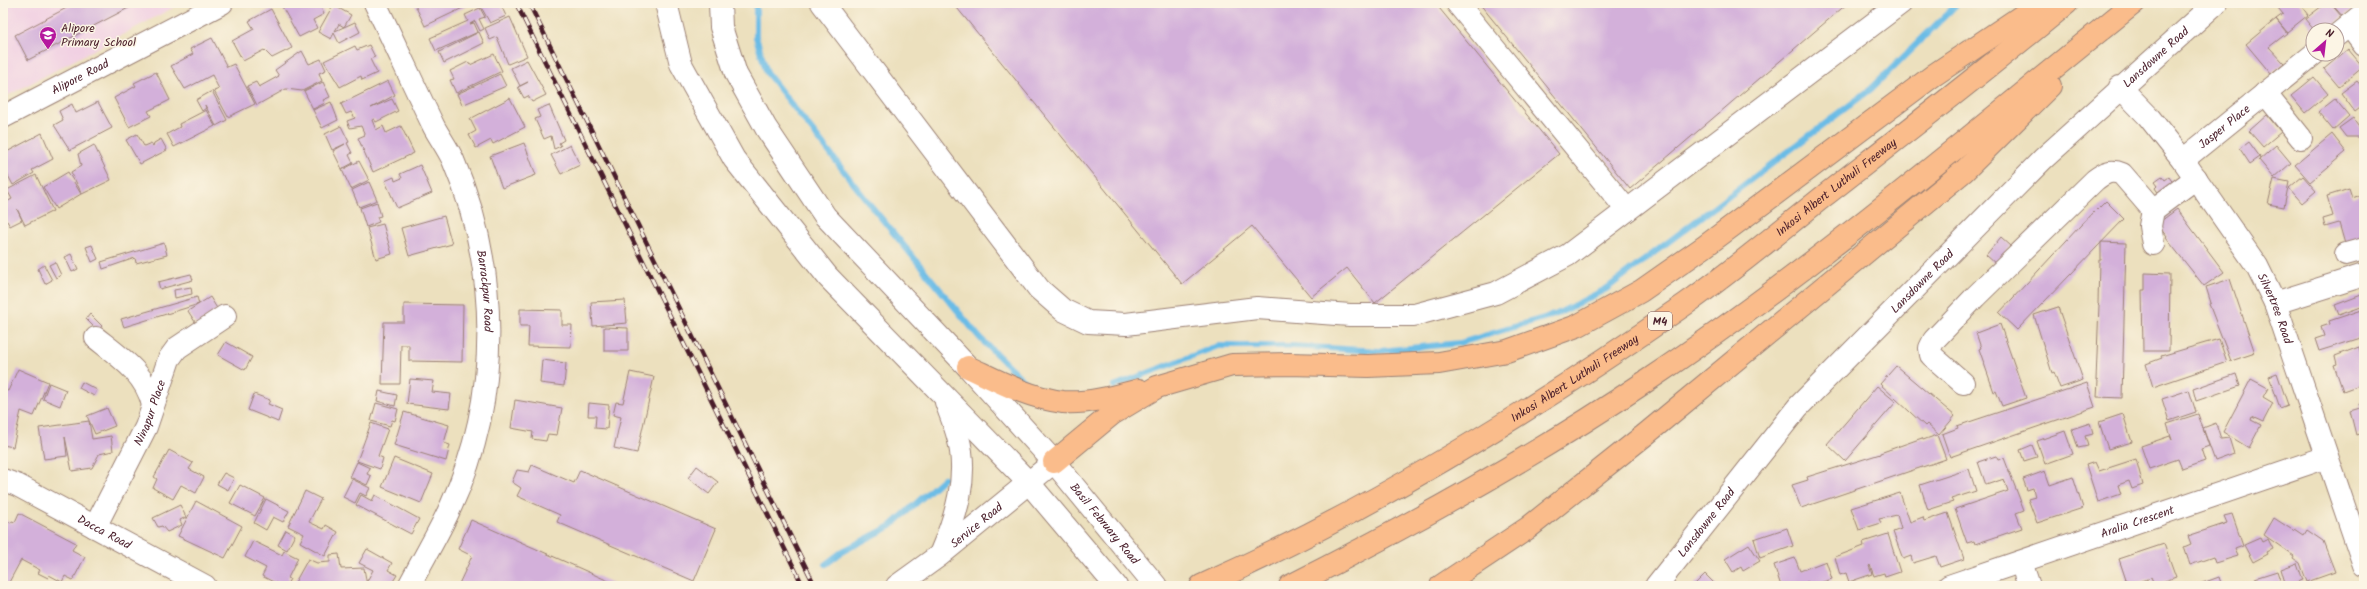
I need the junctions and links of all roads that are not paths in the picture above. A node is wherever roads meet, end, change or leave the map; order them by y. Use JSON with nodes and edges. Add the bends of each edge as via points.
{"nodes":[{"id":1,"x":222,"y":3,"type":"edge"},
{"id":2,"x":375,"y":3,"type":"edge"},
{"id":3,"x":666,"y":3,"type":"edge"},
{"id":4,"x":720,"y":3,"type":"edge"},
{"id":5,"x":822,"y":3,"type":"edge"},
{"id":6,"x":1456,"y":3,"type":"edge"},
{"id":7,"x":1901,"y":3,"type":"edge"},
{"id":8,"x":2041,"y":3,"type":"edge"},
{"id":9,"x":2067,"y":3,"type":"edge"},
{"id":10,"x":2135,"y":3,"type":"edge"},
{"id":11,"x":2216,"y":3,"type":"edge"},
{"id":12,"x":2350,"y":25,"type":"edge"},
{"id":13,"x":2364,"y":45,"type":"edge"},
{"id":14,"x":2305,"y":61,"type":"edge"},
{"id":15,"x":2120,"y":87,"type":"junction"},
{"id":16,"x":2265,"y":93,"type":"junction"},
{"id":17,"x":3,"y":117,"type":"edge"},
{"id":18,"x":2301,"y":138,"type":"dead end"},
{"id":19,"x":2183,"y":160,"type":"junction"},
{"id":20,"x":2196,"y":178,"type":"junction"},
{"id":21,"x":1627,"y":210,"type":"junction"},
{"id":22,"x":2153,"y":210,"type":"junction"},
{"id":23,"x":2153,"y":244,"type":"dead end"},
{"id":24,"x":2364,"y":275,"type":"edge"},
{"id":25,"x":2275,"y":304,"type":"junction"},
{"id":26,"x":225,"y":316,"type":"dead end"},
{"id":27,"x":105,"y":334,"type":"dead end"},
{"id":28,"x":968,"y":367,"type":"junction"},
{"id":29,"x":1963,"y":383,"type":"dead end"},
{"id":30,"x":1157,"y":387,"type":"junction"},
{"id":31,"x":945,"y":398,"type":"junction"},
{"id":32,"x":153,"y":405,"type":"junction"},
{"id":33,"x":2327,"y":457,"type":"junction"},
{"id":34,"x":1054,"y":462,"type":"junction"},
{"id":35,"x":3,"y":480,"type":"edge"},
{"id":36,"x":1029,"y":483,"type":"junction"},
{"id":37,"x":95,"y":527,"type":"junction"},
{"id":38,"x":940,"y":555,"type":"junction"},
{"id":39,"x":2020,"y":562,"type":"junction"},
{"id":40,"x":2364,"y":564,"type":"edge"},
{"id":41,"x":1208,"y":583,"type":"edge"},
{"id":42,"x":206,"y":586,"type":"edge"},
{"id":43,"x":409,"y":586,"type":"edge"},
{"id":44,"x":897,"y":586,"type":"edge"},
{"id":45,"x":1116,"y":586,"type":"edge"},
{"id":46,"x":1156,"y":586,"type":"edge"},
{"id":47,"x":1290,"y":586,"type":"edge"},
{"id":48,"x":1441,"y":586,"type":"edge"},
{"id":49,"x":1656,"y":586,"type":"edge"},
{"id":50,"x":1949,"y":586,"type":"edge"},
{"id":51,"x":2029,"y":586,"type":"edge"}],
"edges":[{"from":1,"to":17,"type":"street","name":"Alipore Road"},
{"from":2,"to":43,"type":"street","name":"Barrackpur Road","via":[[455,166],[480,246],[488,298],[489,352],[471,455],[452,506]]},
{"from":3,"to":31,"type":"street","via":[[682,64],[734,159],[828,277]]},
{"from":4,"to":28,"type":"street","name":"Basil February Road","via":[[721,27],[736,74],[766,128],[825,216]]},
{"from":5,"to":21,"type":"street","via":[[1039,289],[1063,310],[1088,322],[1126,324],[1257,308],[1350,315],[1414,315],[1496,293],[1568,255]]},
{"from":6,"to":21,"type":"street"},
{"from":7,"to":21,"type":"street"},
{"from":8,"to":30,"type":"highway","via":[[1934,75],[1641,291],[1577,326],[1507,351],[1439,364],[1232,365]]},
{"from":9,"to":41,"type":"highway","name":"Inkosi Albert Luthuli Freeway","number":"M4","via":[[1992,65],[1689,302],[1518,414],[1420,473],[1327,524]]},
{"from":10,"to":47,"type":"highway","via":[[1796,275],[1650,379],[1533,455],[1356,553]]},
{"from":10,"to":48,"type":"highway","via":[[1964,171],[1578,489],[1528,528]]},
{"from":11,"to":15,"type":"street","name":"Lansdowne Road"},
{"from":12,"to":13,"type":"street"},
{"from":14,"to":16,"type":"street","name":"Jasper Place"},
{"from":15,"to":19,"type":"street","name":"Silvertree Road","via":[[2148,116]]},
{"from":15,"to":49,"type":"street","name":"Lansdowne Road","via":[[2038,164],[1798,408]]},
{"from":16,"to":18,"type":"street"},
{"from":16,"to":19,"type":"street","name":"Jasper Place"},
{"from":19,"to":20,"type":"street","name":"Silvertree Road"},
{"from":20,"to":22,"type":"street"},
{"from":20,"to":25,"type":"street","name":"Silvertree Road","via":[[2257,266]]},
{"from":22,"to":23,"type":"street","via":[[2150,221]]},
{"from":22,"to":29,"type":"street","via":[[2122,174],[2116,171],[2106,172],[2095,180],[1934,340],[1930,348],[1932,355]]},
{"from":24,"to":25,"type":"street"},
{"from":25,"to":33,"type":"street","name":"Silvertree Road"},
{"from":26,"to":32,"type":"street","name":"Ninapur Place","via":[[177,348],[169,359]]},
{"from":27,"to":32,"type":"street","via":[[121,358],[142,377],[151,393]]},
{"from":28,"to":30,"type":"highway","via":[[1015,390],[1064,402],[1104,398]]},
{"from":28,"to":34,"type":"street","name":"Basil February Road"},
{"from":30,"to":34,"type":"highway","via":[[1112,414]]},
{"from":31,"to":36,"type":"street"},
{"from":31,"to":38,"type":"street","via":[[959,439],[960,499],[954,522]]},
{"from":32,"to":37,"type":"street","name":"Ninapur Place","via":[[146,427]]},
{"from":33,"to":39,"type":"street","name":"Aralia Crescent"},
{"from":33,"to":40,"type":"street","name":"Silvertree Road"},
{"from":34,"to":36,"type":"street","name":"Service Road"},
{"from":34,"to":46,"type":"street","name":"Basil February Road"},
{"from":35,"to":37,"type":"street","name":"Dacca Road"},
{"from":36,"to":38,"type":"street","name":"Service Road"},
{"from":36,"to":45,"type":"street"},
{"from":37,"to":42,"type":"street","name":"Dacca Road"},
{"from":38,"to":44,"type":"street","name":"Service Road"},
{"from":39,"to":50,"type":"street","name":"Aralia Crescent"},
{"from":39,"to":51,"type":"street"}]}
